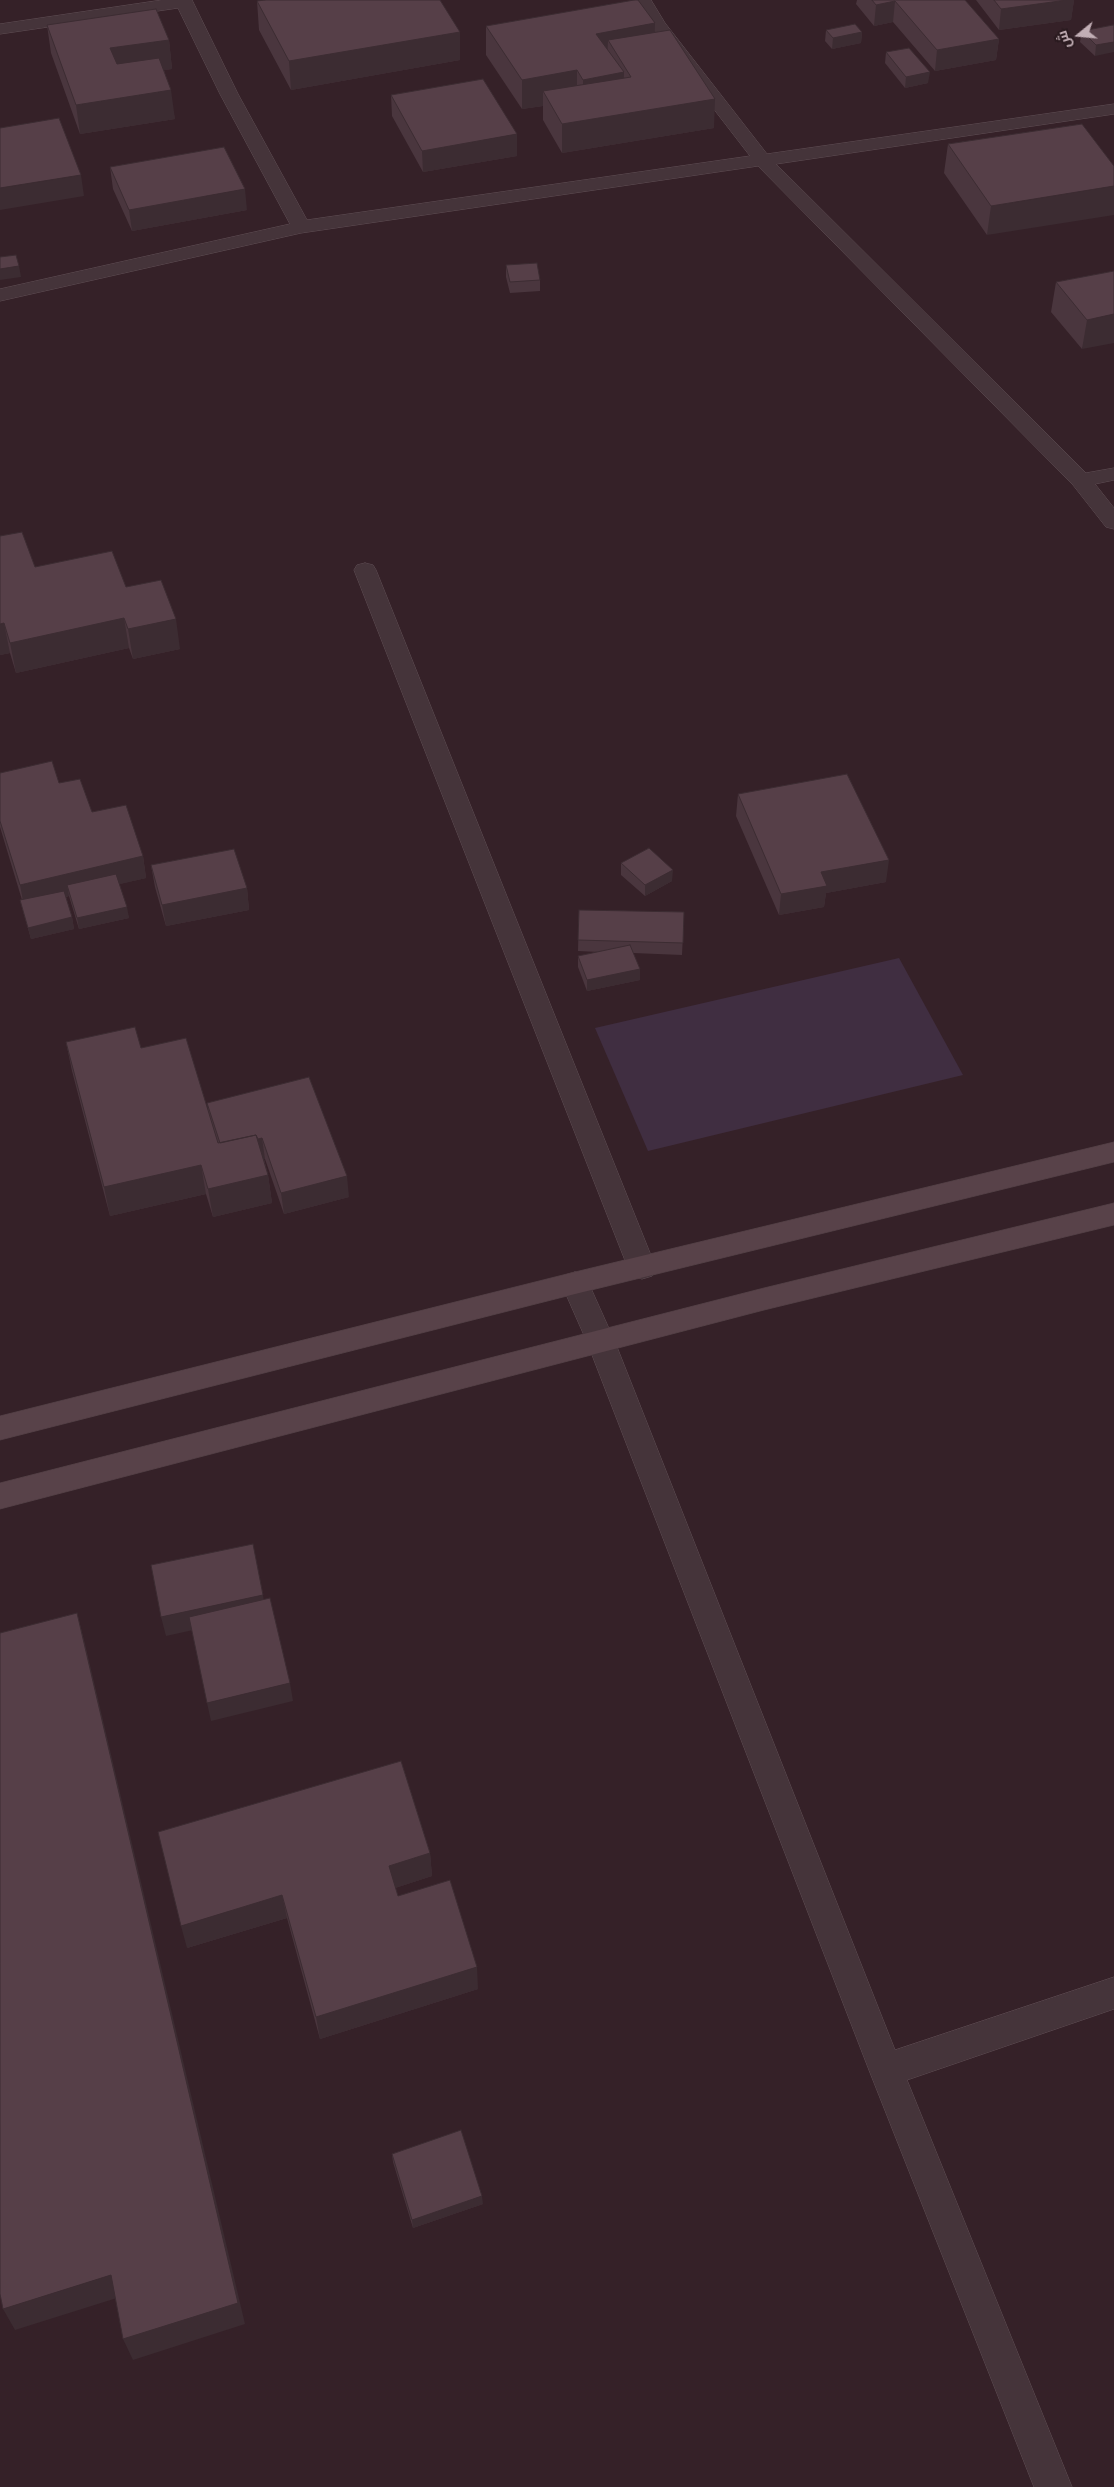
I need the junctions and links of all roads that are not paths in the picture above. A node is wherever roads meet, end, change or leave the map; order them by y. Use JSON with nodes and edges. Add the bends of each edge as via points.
{"nodes":[{"id":1,"x":642,"y":0,"type":"edge"},
{"id":2,"x":183,"y":1,"type":"edge"},
{"id":3,"x":0,"y":29,"type":"edge"},
{"id":4,"x":1114,"y":109,"type":"edge"},
{"id":5,"x":763,"y":161,"type":"junction"},
{"id":6,"x":300,"y":227,"type":"junction"},
{"id":7,"x":0,"y":295,"type":"edge"},
{"id":8,"x":1114,"y":474,"type":"edge"},
{"id":9,"x":1081,"y":480,"type":"junction"},
{"id":10,"x":1114,"y":522,"type":"edge"},
{"id":11,"x":365,"y":570,"type":"dead end"},
{"id":12,"x":1114,"y":1152,"type":"edge"},
{"id":13,"x":1114,"y":1214,"type":"edge"},
{"id":14,"x":642,"y":1268,"type":"junction"},
{"id":15,"x":575,"y":1283,"type":"junction"},
{"id":16,"x":601,"y":1342,"type":"junction"},
{"id":17,"x":0,"y":1428,"type":"edge"},
{"id":18,"x":0,"y":1496,"type":"edge"},
{"id":19,"x":1114,"y":1994,"type":"edge"},
{"id":20,"x":886,"y":2070,"type":"junction"},
{"id":21,"x":1053,"y":2487,"type":"edge"}],
"edges":[{"from":1,"to":5,"type":"street"},
{"from":2,"to":3,"type":"street"},
{"from":2,"to":6,"type":"street"},
{"from":4,"to":5,"type":"street"},
{"from":5,"to":6,"type":"street"},
{"from":5,"to":9,"type":"street"},
{"from":6,"to":7,"type":"street"},
{"from":8,"to":9,"type":"street"},
{"from":9,"to":10,"type":"street"},
{"from":11,"to":14,"type":"street"},
{"from":12,"to":14,"type":"main road"},
{"from":13,"to":16,"type":"main road"},
{"from":14,"to":15,"type":"main road"},
{"from":15,"to":16,"type":"street"},
{"from":15,"to":17,"type":"main road"},
{"from":16,"to":18,"type":"main road"},
{"from":16,"to":20,"type":"street"},
{"from":19,"to":20,"type":"street"},
{"from":20,"to":21,"type":"street"}]}
